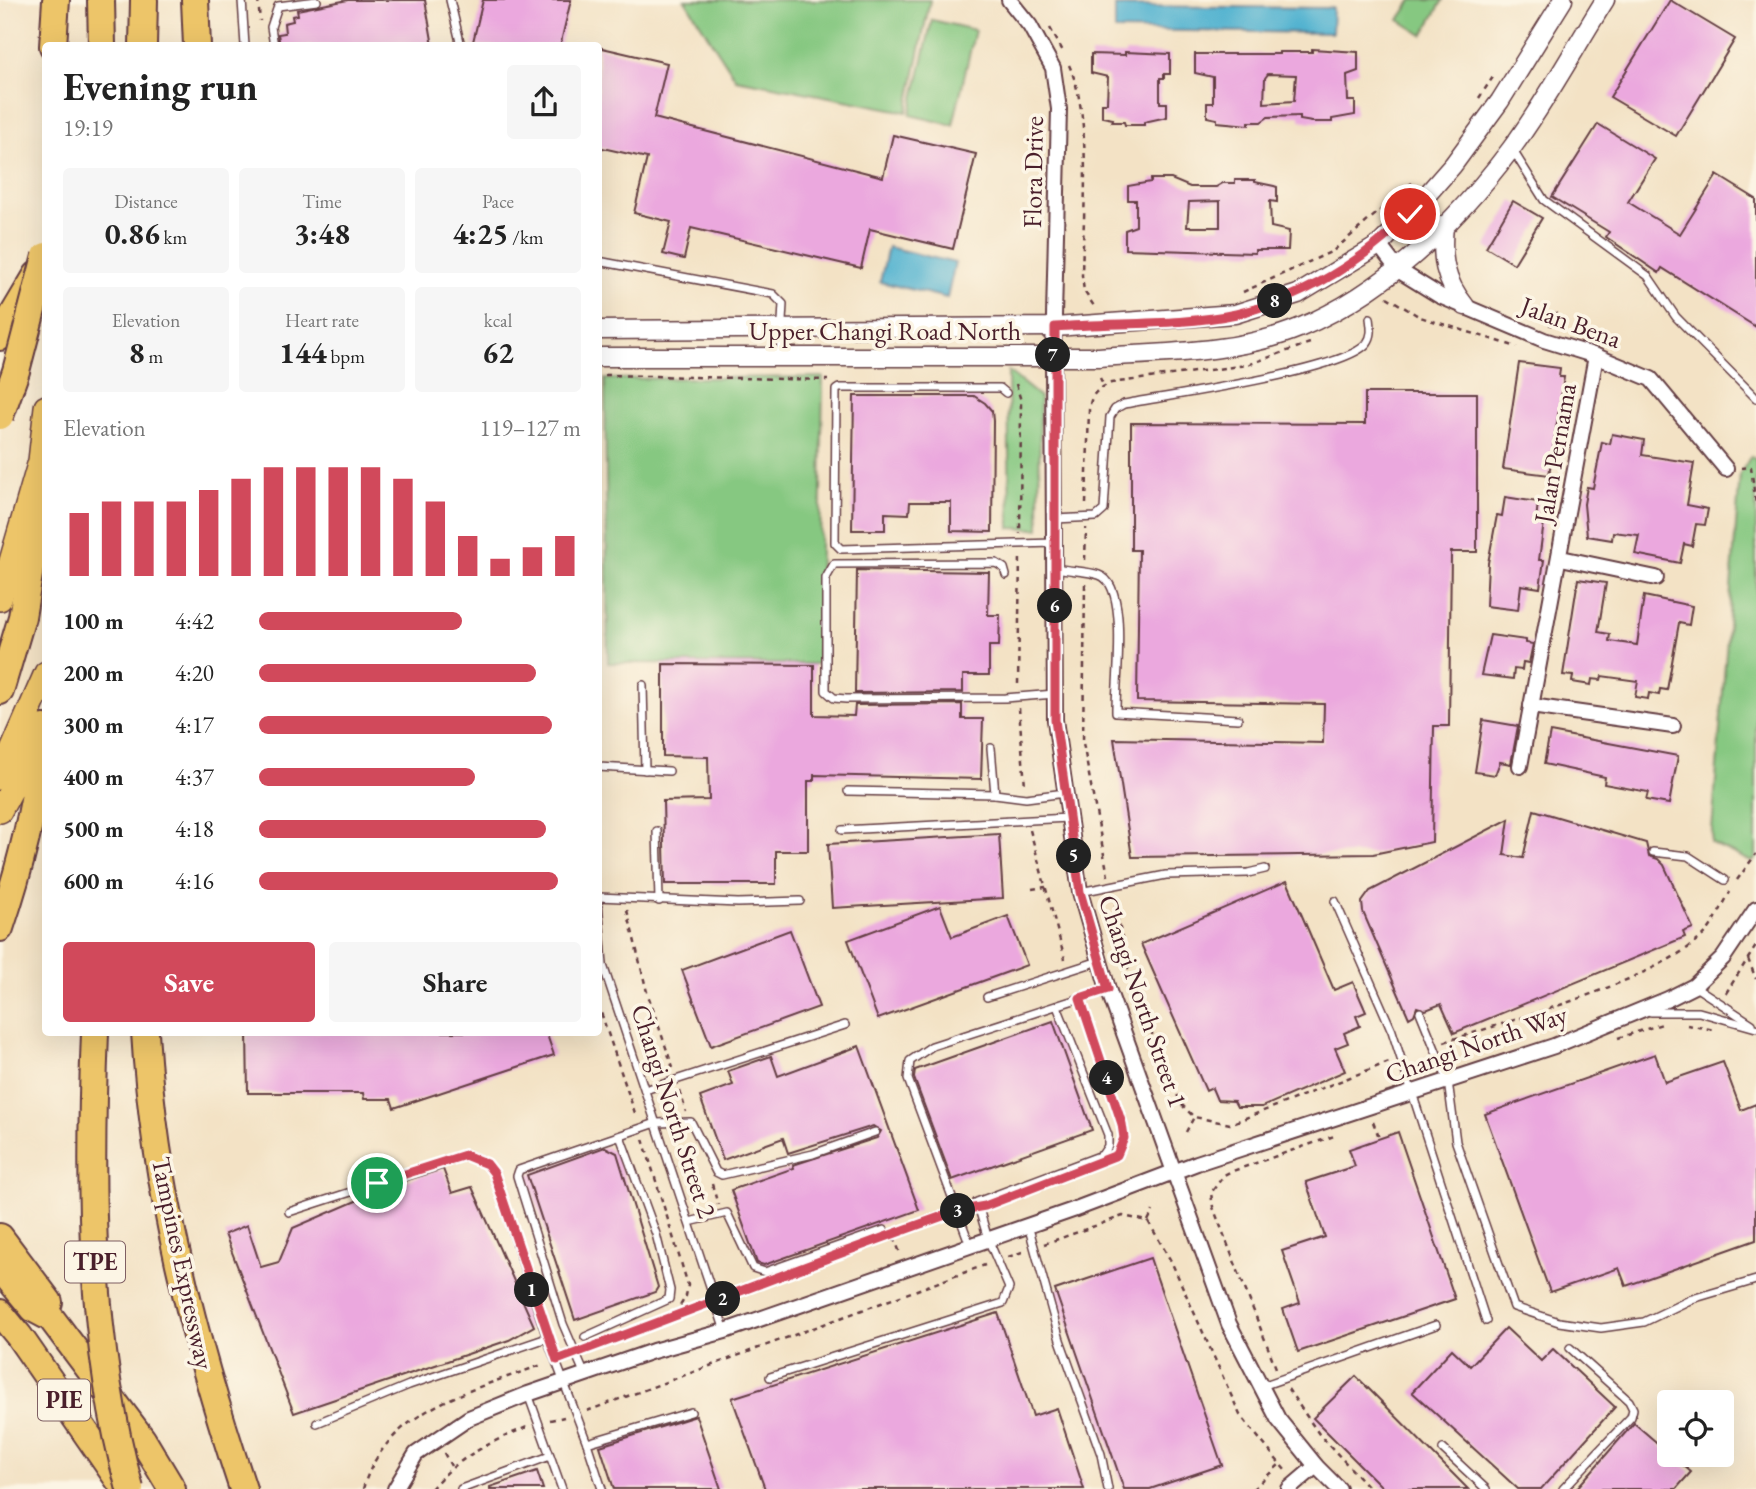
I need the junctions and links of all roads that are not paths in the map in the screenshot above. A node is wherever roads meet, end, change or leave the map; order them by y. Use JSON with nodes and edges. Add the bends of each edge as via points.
{"nodes":[{"id":1,"x":56,"y":0,"type":"edge"},
{"id":2,"x":101,"y":0,"type":"edge"},
{"id":3,"x":144,"y":0,"type":"edge"},
{"id":4,"x":195,"y":0,"type":"edge"},
{"id":5,"x":242,"y":0,"type":"edge"},
{"id":6,"x":450,"y":0,"type":"edge"},
{"id":7,"x":1009,"y":0,"type":"edge"},
{"id":8,"x":1563,"y":0,"type":"edge"},
{"id":9,"x":1605,"y":0,"type":"edge"},
{"id":10,"x":317,"y":1,"type":"edge"},
{"id":11,"x":53,"y":42,"type":"edge"},
{"id":12,"x":102,"y":42,"type":"edge"},
{"id":13,"x":144,"y":42,"type":"edge"},
{"id":14,"x":197,"y":42,"type":"edge"},
{"id":15,"x":245,"y":42,"type":"edge"},
{"id":16,"x":273,"y":42,"type":"edge"},
{"id":17,"x":460,"y":42,"type":"edge"},
{"id":18,"x":1512,"y":148,"type":"junction"},
{"id":19,"x":1444,"y":225,"type":"junction"},
{"id":20,"x":1379,"y":245,"type":"junction"},
{"id":21,"x":602,"y":262,"type":"edge"},
{"id":22,"x":42,"y":268,"type":"edge"},
{"id":23,"x":1398,"y":270,"type":"junction"},
{"id":24,"x":42,"y":271,"type":"edge"},
{"id":25,"x":1465,"y":306,"type":"junction"},
{"id":26,"x":1370,"y":318,"type":"dead end"},
{"id":27,"x":1055,"y":327,"type":"junction"},
{"id":28,"x":783,"y":329,"type":"junction"},
{"id":29,"x":602,"y":330,"type":"edge"},
{"id":30,"x":42,"y":331,"type":"edge"},
{"id":31,"x":0,"y":337,"type":"edge"},
{"id":32,"x":0,"y":353,"type":"edge"},
{"id":33,"x":780,"y":356,"type":"junction"},
{"id":34,"x":1597,"y":356,"type":"junction"},
{"id":35,"x":602,"y":357,"type":"edge"},
{"id":36,"x":1053,"y":358,"type":"junction"},
{"id":37,"x":1006,"y":393,"type":"dead end"},
{"id":38,"x":1756,"y":398,"type":"edge"},
{"id":39,"x":0,"y":416,"type":"edge"},
{"id":40,"x":42,"y":443,"type":"edge"},
{"id":41,"x":1726,"y":470,"type":"road end"},
{"id":42,"x":42,"y":496,"type":"edge"},
{"id":43,"x":1055,"y":519,"type":"junction"},
{"id":44,"x":1055,"y":543,"type":"junction"},
{"id":45,"x":1561,"y":558,"type":"junction"},
{"id":46,"x":1056,"y":568,"type":"junction"},
{"id":47,"x":1006,"y":575,"type":"dead end"},
{"id":48,"x":1656,"y":578,"type":"dead end"},
{"id":49,"x":0,"y":599,"type":"edge"},
{"id":50,"x":42,"y":682,"type":"edge"},
{"id":51,"x":643,"y":685,"type":"dead end"},
{"id":52,"x":0,"y":691,"type":"edge"},
{"id":53,"x":1055,"y":694,"type":"junction"},
{"id":54,"x":1531,"y":706,"type":"junction"},
{"id":55,"x":1238,"y":719,"type":"dead end"},
{"id":56,"x":1673,"y":726,"type":"dead end"},
{"id":57,"x":42,"y":733,"type":"edge"},
{"id":58,"x":991,"y":748,"type":"dead end"},
{"id":59,"x":42,"y":749,"type":"edge"},
{"id":60,"x":1520,"y":766,"type":"dead end"},
{"id":61,"x":602,"y":767,"type":"edge"},
{"id":62,"x":645,"y":770,"type":"junction"},
{"id":63,"x":668,"y":771,"type":"dead end"},
{"id":64,"x":0,"y":778,"type":"edge"},
{"id":65,"x":848,"y":791,"type":"dead end"},
{"id":66,"x":1065,"y":793,"type":"junction"},
{"id":67,"x":995,"y":794,"type":"junction"},
{"id":68,"x":0,"y":811,"type":"edge"},
{"id":69,"x":1068,"y":818,"type":"junction"},
{"id":70,"x":842,"y":830,"type":"dead end"},
{"id":71,"x":657,"y":831,"type":"dead end"},
{"id":72,"x":1653,"y":852,"type":"dead end"},
{"id":73,"x":1265,"y":869,"type":"dead end"},
{"id":74,"x":1725,"y":880,"type":"dead end"},
{"id":75,"x":1080,"y":892,"type":"junction"},
{"id":76,"x":602,"y":899,"type":"edge"},
{"id":77,"x":659,"y":901,"type":"junction"},
{"id":78,"x":800,"y":901,"type":"dead end"},
{"id":79,"x":1335,"y":901,"type":"dead end"},
{"id":80,"x":1756,"y":909,"type":"edge"},
{"id":81,"x":0,"y":928,"type":"edge"},
{"id":82,"x":602,"y":952,"type":"edge"},
{"id":83,"x":1100,"y":961,"type":"junction"},
{"id":84,"x":1694,"y":986,"type":"junction"},
{"id":85,"x":1108,"y":989,"type":"junction"},
{"id":86,"x":987,"y":997,"type":"dead end"},
{"id":87,"x":1057,"y":1006,"type":"junction"},
{"id":88,"x":1420,"y":1012,"type":"dead end"},
{"id":89,"x":1627,"y":1015,"type":"junction"},
{"id":90,"x":845,"y":1025,"type":"dead end"},
{"id":91,"x":1756,"y":1027,"type":"edge"},
{"id":92,"x":95,"y":1036,"type":"edge"},
{"id":93,"x":145,"y":1036,"type":"edge"},
{"id":94,"x":1448,"y":1081,"type":"junction"},
{"id":95,"x":645,"y":1090,"type":"junction"},
{"id":96,"x":1413,"y":1091,"type":"junction"},
{"id":97,"x":656,"y":1123,"type":"junction"},
{"id":98,"x":875,"y":1132,"type":"dead end"},
{"id":99,"x":621,"y":1136,"type":"junction"},
{"id":100,"x":1175,"y":1171,"type":"junction"},
{"id":101,"x":289,"y":1212,"type":"dead end"},
{"id":102,"x":689,"y":1222,"type":"junction"},
{"id":103,"x":1028,"y":1224,"type":"junction"},
{"id":104,"x":884,"y":1230,"type":"dead end"},
{"id":105,"x":0,"y":1237,"type":"edge"},
{"id":106,"x":988,"y":1239,"type":"junction"},
{"id":107,"x":970,"y":1245,"type":"junction"},
{"id":108,"x":0,"y":1268,"type":"edge"},
{"id":109,"x":1756,"y":1280,"type":"edge"},
{"id":110,"x":0,"y":1313,"type":"edge"},
{"id":111,"x":51,"y":1318,"type":"junction"},
{"id":112,"x":1486,"y":1321,"type":"dead end"},
{"id":113,"x":1436,"y":1325,"type":"dead end"},
{"id":114,"x":725,"y":1331,"type":"junction"},
{"id":115,"x":585,"y":1337,"type":"dead end"},
{"id":116,"x":547,"y":1338,"type":"junction"},
{"id":117,"x":1570,"y":1349,"type":"dead end"},
{"id":118,"x":585,"y":1375,"type":"junction"},
{"id":119,"x":770,"y":1377,"type":"dead end"},
{"id":120,"x":565,"y":1382,"type":"junction"},
{"id":121,"x":1261,"y":1386,"type":"junction"},
{"id":122,"x":528,"y":1394,"type":"junction"},
{"id":123,"x":691,"y":1412,"type":"dead end"},
{"id":124,"x":317,"y":1423,"type":"dead end"},
{"id":125,"x":587,"y":1443,"type":"junction"},
{"id":126,"x":1443,"y":1449,"type":"dead end"},
{"id":127,"x":550,"y":1456,"type":"junction"},
{"id":128,"x":1316,"y":1466,"type":"junction"},
{"id":129,"x":1292,"y":1486,"type":"edge"},
{"id":130,"x":127,"y":1489,"type":"edge"},
{"id":131,"x":172,"y":1489,"type":"edge"},
{"id":132,"x":243,"y":1489,"type":"edge"},
{"id":133,"x":396,"y":1489,"type":"edge"},
{"id":134,"x":461,"y":1489,"type":"edge"},
{"id":135,"x":562,"y":1489,"type":"edge"},
{"id":136,"x":602,"y":1489,"type":"edge"},
{"id":137,"x":1108,"y":1489,"type":"edge"},
{"id":138,"x":1339,"y":1489,"type":"edge"},
{"id":139,"x":1486,"y":1489,"type":"edge"},
{"id":140,"x":1563,"y":1489,"type":"edge"}],
"edges":[{"from":1,"to":11,"type":"highway"},
{"from":2,"to":12,"type":"highway"},
{"from":3,"to":13,"type":"highway"},
{"from":4,"to":14,"type":"highway"},
{"from":5,"to":15,"type":"lane"},
{"from":6,"to":17,"type":"lane"},
{"from":7,"to":27,"type":"street","name":"Flora Drive","via":[[1030,26],[1053,68],[1059,109]]},
{"from":8,"to":20,"type":"street","name":"Upper Changi Road North","via":[[1453,166]]},
{"from":9,"to":18,"type":"street","name":"Upper Changi Road North"},
{"from":10,"to":16,"type":"lane","via":[[278,6],[271,27]]},
{"from":18,"to":19,"type":"street","name":"Upper Changi Road North"},
{"from":18,"to":38,"type":"lane","via":[[1544,200],[1648,276],[1676,317]]},
{"from":19,"to":23,"type":"street","name":"Upper Changi Road North"},
{"from":19,"to":25,"type":"street","via":[[1442,261],[1453,291]]},
{"from":20,"to":23,"type":"street","name":"Jalan Bena"},
{"from":20,"to":27,"type":"street","name":"Upper Changi Road North","via":[[1298,294],[1235,314]]},
{"from":21,"to":28,"type":"lane","via":[[773,294],[783,304]]},
{"from":22,"to":31,"type":"highway"},
{"from":23,"to":25,"type":"street","name":"Jalan Bena"},
{"from":23,"to":36,"type":"street","name":"Upper Changi Road North","via":[[1366,295],[1278,334],[1180,352]]},
{"from":24,"to":39,"type":"highway","bridge":true},
{"from":25,"to":34,"type":"street","name":"Jalan Bena","via":[[1544,340]]},
{"from":26,"to":43,"type":"lane","via":[[1372,334],[1365,346],[1331,361],[1115,409],[1110,417],[1104,510],[1096,517]]},
{"from":27,"to":28,"type":"street","name":"Upper Changi Road North"},
{"from":27,"to":36,"type":"street","name":"Flora Drive"},
{"from":28,"to":29,"type":"street","name":"Upper Changi Road North"},
{"from":28,"to":33,"type":"lane"},
{"from":30,"to":32,"type":"highway","via":[[26,334]]},
{"from":33,"to":35,"type":"street","name":"Upper Changi Road North"},
{"from":33,"to":36,"type":"street","name":"Upper Changi Road North"},
{"from":34,"to":41,"type":"street","name":"Jalan Bena","via":[[1661,387]]},
{"from":34,"to":45,"type":"street","name":"Jalan Pernama"},
{"from":36,"to":43,"type":"street","name":"Changi North Street 1"},
{"from":37,"to":44,"type":"lane","via":[[1000,388],[839,387],[835,543],[841,549]]},
{"from":40,"to":49,"type":"main road"},
{"from":42,"to":52,"type":"highway","via":[[22,617]]},
{"from":43,"to":44,"type":"street","name":"Changi North Street 1"},
{"from":44,"to":46,"type":"street","name":"Changi North Street 1"},
{"from":45,"to":48,"type":"street","name":"Jalan Pernama"},
{"from":45,"to":54,"type":"street","name":"Jalan Pernama"},
{"from":46,"to":53,"type":"street","name":"Changi North Street 1"},
{"from":46,"to":55,"type":"lane","via":[[1101,575],[1115,589],[1116,712]]},
{"from":47,"to":53,"type":"lane","via":[[996,562],[834,564],[826,578],[826,691],[834,698],[846,699]]},
{"from":50,"to":64,"type":"main road"},
{"from":51,"to":62,"type":"lane"},
{"from":53,"to":66,"type":"street","name":"Changi North Street 1"},
{"from":54,"to":56,"type":"street"},
{"from":54,"to":60,"type":"street","name":"Jalan Pernama"},
{"from":57,"to":68,"type":"main road"},
{"from":58,"to":67,"type":"lane"},
{"from":59,"to":81,"type":"highway","via":[[21,864]]},
{"from":61,"to":62,"type":"lane"},
{"from":62,"to":63,"type":"lane"},
{"from":65,"to":67,"type":"lane"},
{"from":66,"to":67,"type":"lane","via":[[1026,798]]},
{"from":66,"to":69,"type":"street","name":"Changi North Street 1"},
{"from":69,"to":70,"type":"lane"},
{"from":69,"to":75,"type":"street","name":"Changi North Street 1"},
{"from":71,"to":77,"type":"lane"},
{"from":72,"to":74,"type":"lane","via":[[1688,856]]},
{"from":73,"to":75,"type":"lane","via":[[1166,875]]},
{"from":75,"to":83,"type":"street","name":"Changi North Street 1"},
{"from":76,"to":77,"type":"lane"},
{"from":77,"to":78,"type":"lane"},
{"from":79,"to":96,"type":"lane"},
{"from":80,"to":84,"type":"street","name":"Changi North Way","via":[[1723,958]]},
{"from":82,"to":95,"type":"lane","name":"Changi North Street 2"},
{"from":83,"to":85,"type":"street","name":"Changi North Street 1"},
{"from":83,"to":86,"type":"lane"},
{"from":84,"to":89,"type":"street","name":"Changi North Way"},
{"from":84,"to":91,"type":"lane"},
{"from":85,"to":87,"type":"lane"},
{"from":85,"to":100,"type":"street","name":"Changi North Street 1"},
{"from":87,"to":106,"type":"lane","via":[[1108,1135],[1108,1146],[1102,1155],[1077,1166],[978,1201]]},
{"from":87,"to":107,"type":"lane","via":[[932,1046],[909,1061],[908,1079]]},
{"from":88,"to":94,"type":"lane"},
{"from":89,"to":91,"type":"lane","via":[[1699,1012]]},
{"from":89,"to":94,"type":"street","name":"Changi North Way","via":[[1554,1046]]},
{"from":90,"to":95,"type":"lane"},
{"from":92,"to":130,"type":"highway","number":"TPE","bridge":true,"via":[[92,1208],[99,1317]]},
{"from":93,"to":132,"type":"highway","name":"Tampines Expressway","via":[[149,1094],[172,1240],[214,1403]]},
{"from":94,"to":96,"type":"street","name":"Changi North Way"},
{"from":94,"to":109,"type":"lane","via":[[1456,1142],[1514,1307],[1559,1322],[1601,1328],[1644,1322],[1692,1299]]},
{"from":95,"to":97,"type":"lane","name":"Changi North Street 2"},
{"from":96,"to":100,"type":"street","name":"Changi North Way"},
{"from":96,"to":112,"type":"lane"},
{"from":97,"to":98,"type":"lane","via":[[689,1121],[716,1172],[722,1175],[813,1154]]},
{"from":97,"to":99,"type":"lane"},
{"from":97,"to":102,"type":"lane","name":"Changi North Street 2"},
{"from":99,"to":115,"type":"lane","via":[[656,1234],[669,1299]]},
{"from":99,"to":118,"type":"lane","via":[[519,1170],[517,1176],[563,1324]]},
{"from":100,"to":103,"type":"street","name":"Changi North Way"},
{"from":100,"to":121,"type":"street","name":"Changi North Street 1","via":[[1229,1324]]},
{"from":101,"to":116,"type":"lane","via":[[465,1155],[477,1157],[494,1173]]},
{"from":102,"to":104,"type":"lane","via":[[728,1214],[753,1268],[765,1272]]},
{"from":102,"to":114,"type":"lane","name":"Changi North Street 2"},
{"from":103,"to":106,"type":"street","name":"Changi North Way"},
{"from":103,"to":137,"type":"lane","via":[[1059,1340],[1101,1454]]},
{"from":105,"to":111,"type":"highway","via":[[49,1301]]},
{"from":106,"to":107,"type":"street","name":"Changi North Way"},
{"from":106,"to":119,"type":"lane","via":[[1009,1288],[1003,1303]]},
{"from":107,"to":114,"type":"street","name":"Changi North Way"},
{"from":108,"to":111,"type":"highway","number":"PIE","via":[[34,1309]]},
{"from":110,"to":130,"type":"highway","number":"PIE"},
{"from":111,"to":131,"type":"highway","number":"PIE","via":[[142,1439]]},
{"from":113,"to":121,"type":"lane"},
{"from":114,"to":118,"type":"street","name":"Changi North Way"},
{"from":116,"to":120,"type":"lane"},
{"from":116,"to":124,"type":"lane","via":[[409,1385]]},
{"from":117,"to":140,"type":"lane","via":[[1633,1409],[1631,1417]]},
{"from":118,"to":120,"type":"street","name":"Changi North Way"},
{"from":120,"to":122,"type":"street","name":"Changi North Way"},
{"from":120,"to":125,"type":"lane"},
{"from":121,"to":128,"type":"street","name":"Changi North Street 1","via":[[1278,1419]]},
{"from":122,"to":127,"type":"lane"},
{"from":122,"to":133,"type":"street","name":"Changi North Way","via":[[469,1418],[416,1454]]},
{"from":123,"to":125,"type":"lane"},
{"from":125,"to":136,"type":"lane"},
{"from":126,"to":139,"type":"lane"},
{"from":127,"to":134,"type":"lane"},
{"from":127,"to":135,"type":"lane"},
{"from":128,"to":129,"type":"street"},
{"from":128,"to":138,"type":"street","name":"Changi North Street 1"}]}
